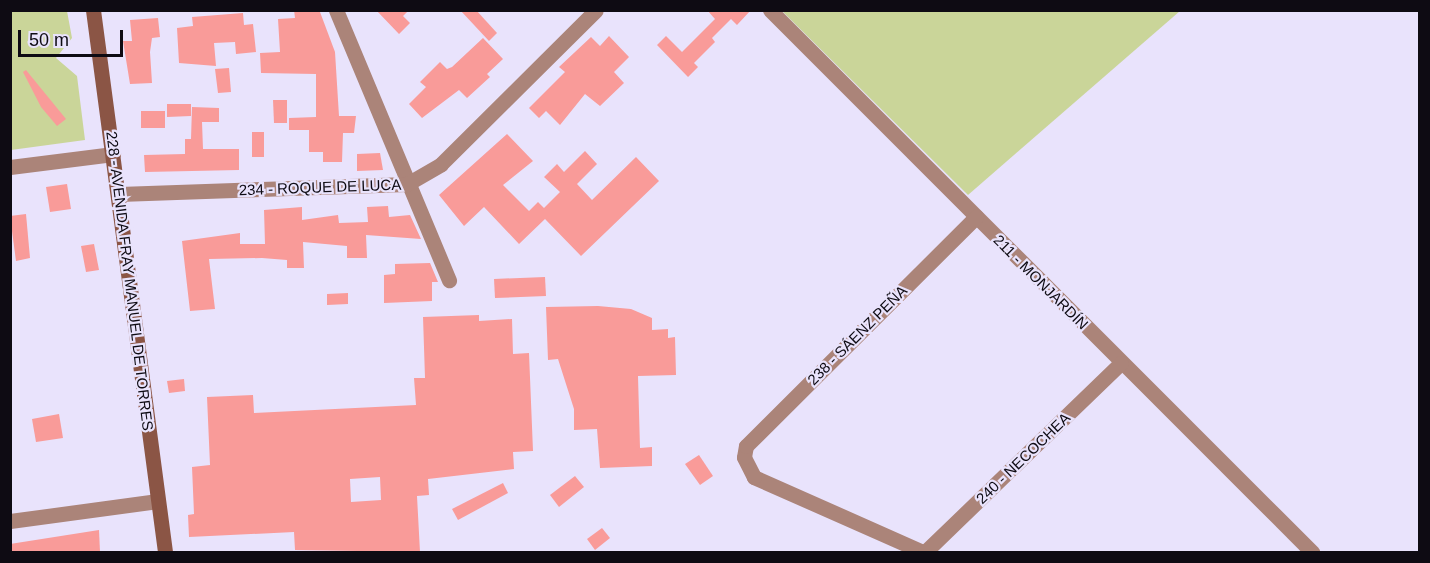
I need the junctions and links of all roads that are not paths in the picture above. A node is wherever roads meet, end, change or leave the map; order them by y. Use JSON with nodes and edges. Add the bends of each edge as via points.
{"nodes":[{"id":1,"x":93,"y":10,"type":"edge"},
{"id":2,"x":336,"y":10,"type":"edge"},
{"id":3,"x":596,"y":10,"type":"edge"},
{"id":4,"x":770,"y":10,"type":"edge"},
{"id":5,"x":113,"y":154,"type":"junction"},
{"id":6,"x":10,"y":167,"type":"edge"},
{"id":7,"x":407,"y":184,"type":"junction"},
{"id":8,"x":118,"y":194,"type":"junction"},
{"id":9,"x":976,"y":217,"type":"junction"},
{"id":10,"x":449,"y":280,"type":"dead end"},
{"id":11,"x":1121,"y":363,"type":"junction"},
{"id":12,"x":158,"y":501,"type":"junction"},
{"id":13,"x":10,"y":521,"type":"edge"},
{"id":14,"x":165,"y":552,"type":"edge"},
{"id":15,"x":924,"y":552,"type":"edge"},
{"id":16,"x":1312,"y":552,"type":"edge"}],
"edges":[{"from":1,"to":5,"type":"main road","name":"228 - AVENIDA FRAY MANUEL DE TORRES"},
{"from":2,"to":7,"type":"street"},
{"from":3,"to":7,"type":"street","name":"234 - ROQUE DE LUCA","via":[[441,164]]},
{"from":4,"to":9,"type":"street","name":"211 - MONJARDÍN"},
{"from":5,"to":6,"type":"street"},
{"from":5,"to":8,"type":"main road","name":"228 - AVENIDA FRAY MANUEL DE TORRES"},
{"from":7,"to":8,"type":"street","name":"234 - ROQUE DE LUCA"},
{"from":7,"to":10,"type":"street"},
{"from":8,"to":12,"type":"main road","name":"228 - AVENIDA FRAY MANUEL DE TORRES"},
{"from":9,"to":11,"type":"street","name":"211 - MONJARDÍN"},
{"from":9,"to":15,"type":"street","name":"238 - SÁENZ PEÑA","via":[[746,446],[744,457],[754,477]]},
{"from":11,"to":15,"type":"street","name":"240 - NECOCHEA"},
{"from":11,"to":16,"type":"street","name":"211 - MONJARDÍN"},
{"from":12,"to":13,"type":"street"},
{"from":12,"to":14,"type":"main road","name":"228 - AVENIDA FRAY MANUEL DE TORRES"}]}
